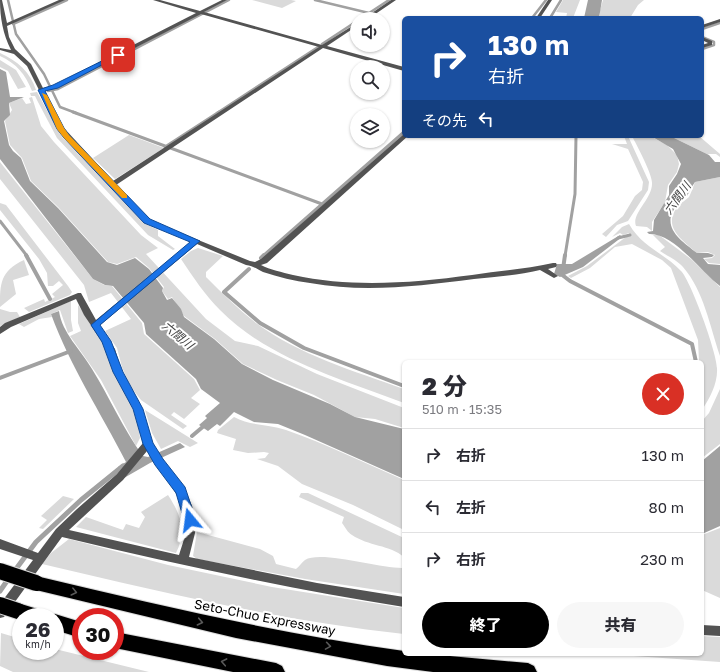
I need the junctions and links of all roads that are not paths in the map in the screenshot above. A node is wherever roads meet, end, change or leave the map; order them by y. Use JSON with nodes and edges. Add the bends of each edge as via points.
{"nodes":[{"id":1,"x":63,"y":0,"type":"edge"},
{"id":2,"x":155,"y":0,"type":"edge"},
{"id":3,"x":225,"y":0,"type":"edge"},
{"id":4,"x":394,"y":0,"type":"edge"},
{"id":5,"x":550,"y":0,"type":"edge"},
{"id":6,"x":0,"y":4,"type":"edge"},
{"id":7,"x":376,"y":12,"type":"edge"},
{"id":8,"x":202,"y":13,"type":"junction"},
{"id":9,"x":539,"y":16,"type":"edge"},
{"id":10,"x":2,"y":20,"type":"edge"},
{"id":11,"x":720,"y":20,"type":"edge"},
{"id":12,"x":10,"y":23,"type":"junction"},
{"id":13,"x":704,"y":26,"type":"edge"},
{"id":14,"x":350,"y":29,"type":"edge"},
{"id":15,"x":704,"y":39,"type":"edge"},
{"id":16,"x":323,"y":46,"type":"junction"},
{"id":17,"x":704,"y":46,"type":"edge"},
{"id":18,"x":0,"y":49,"type":"edge"},
{"id":19,"x":16,"y":53,"type":"junction"},
{"id":20,"x":402,"y":67,"type":"edge"},
{"id":21,"x":44,"y":89,"type":"junction"},
{"id":22,"x":403,"y":138,"type":"edge"},
{"id":23,"x":113,"y":184,"type":"junction"},
{"id":24,"x":196,"y":241,"type":"junction"},
{"id":25,"x":256,"y":264,"type":"junction"},
{"id":26,"x":553,"y":265,"type":"dead end"},
{"id":27,"x":542,"y":268,"type":"junction"},
{"id":28,"x":554,"y":276,"type":"dead end"},
{"id":29,"x":95,"y":325,"type":"junction"},
{"id":30,"x":0,"y":331,"type":"edge"},
{"id":31,"x":145,"y":447,"type":"junction"},
{"id":32,"x":60,"y":532,"type":"junction"},
{"id":33,"x":0,"y":544,"type":"edge"},
{"id":34,"x":36,"y":557,"type":"junction"},
{"id":35,"x":183,"y":562,"type":"junction"},
{"id":36,"x":0,"y":571,"type":"edge"},
{"id":37,"x":402,"y":602,"type":"edge"},
{"id":38,"x":0,"y":605,"type":"edge"},
{"id":39,"x":12,"y":609,"type":"edge"},
{"id":40,"x":0,"y":613,"type":"edge"},
{"id":41,"x":704,"y":630,"type":"edge"},
{"id":42,"x":720,"y":631,"type":"edge"},
{"id":43,"x":124,"y":642,"type":"edge"},
{"id":44,"x":276,"y":672,"type":"edge"},
{"id":45,"x":528,"y":672,"type":"edge"}],
"edges":[{"from":1,"to":12,"type":"street"},
{"from":2,"to":8,"type":"street"},
{"from":3,"to":8,"type":"street"},
{"from":4,"to":7,"type":"street"},
{"from":5,"to":9,"type":"street"},
{"from":6,"to":10,"type":"street"},
{"from":8,"to":16,"type":"street"},
{"from":8,"to":21,"type":"street","via":[[54,87]]},
{"from":10,"to":12,"type":"street"},
{"from":11,"to":13,"type":"street"},
{"from":12,"to":19,"type":"street","via":[[7,37]]},
{"from":14,"to":16,"type":"street"},
{"from":15,"to":17,"type":"street","via":[[710,44]]},
{"from":16,"to":20,"type":"street"},
{"from":16,"to":23,"type":"street"},
{"from":18,"to":19,"type":"street"},
{"from":19,"to":21,"type":"street","via":[[29,65]]},
{"from":21,"to":23,"type":"street","via":[[61,129]]},
{"from":22,"to":25,"type":"street","via":[[264,261]]},
{"from":23,"to":24,"type":"street","via":[[147,221]]},
{"from":24,"to":25,"type":"street"},
{"from":24,"to":29,"type":"street"},
{"from":25,"to":27,"type":"street","via":[[267,270],[319,283],[373,288]]},
{"from":26,"to":27,"type":"street"},
{"from":27,"to":28,"type":"street"},
{"from":29,"to":30,"type":"street","via":[[78,295],[8,325]]},
{"from":29,"to":31,"type":"street","via":[[109,345],[118,372],[138,409]]},
{"from":31,"to":32,"type":"street","via":[[120,477]]},
{"from":31,"to":35,"type":"street","via":[[154,452],[181,491],[188,508],[190,533]]},
{"from":32,"to":34,"type":"street"},
{"from":32,"to":35,"type":"street"},
{"from":33,"to":34,"type":"street"},
{"from":34,"to":40,"type":"street"},
{"from":35,"to":37,"type":"street","via":[[309,587]]},
{"from":36,"to":45,"type":"highway","name":"Seto-Chuo Expressway","one_way":true,"bridge":true,"via":[[36,583],[146,611],[292,641],[438,664]]},
{"from":38,"to":39,"type":"highway","bridge":true},
{"from":41,"to":42,"type":"street"},
{"from":44,"to":43,"type":"highway","one_way":true}]}
